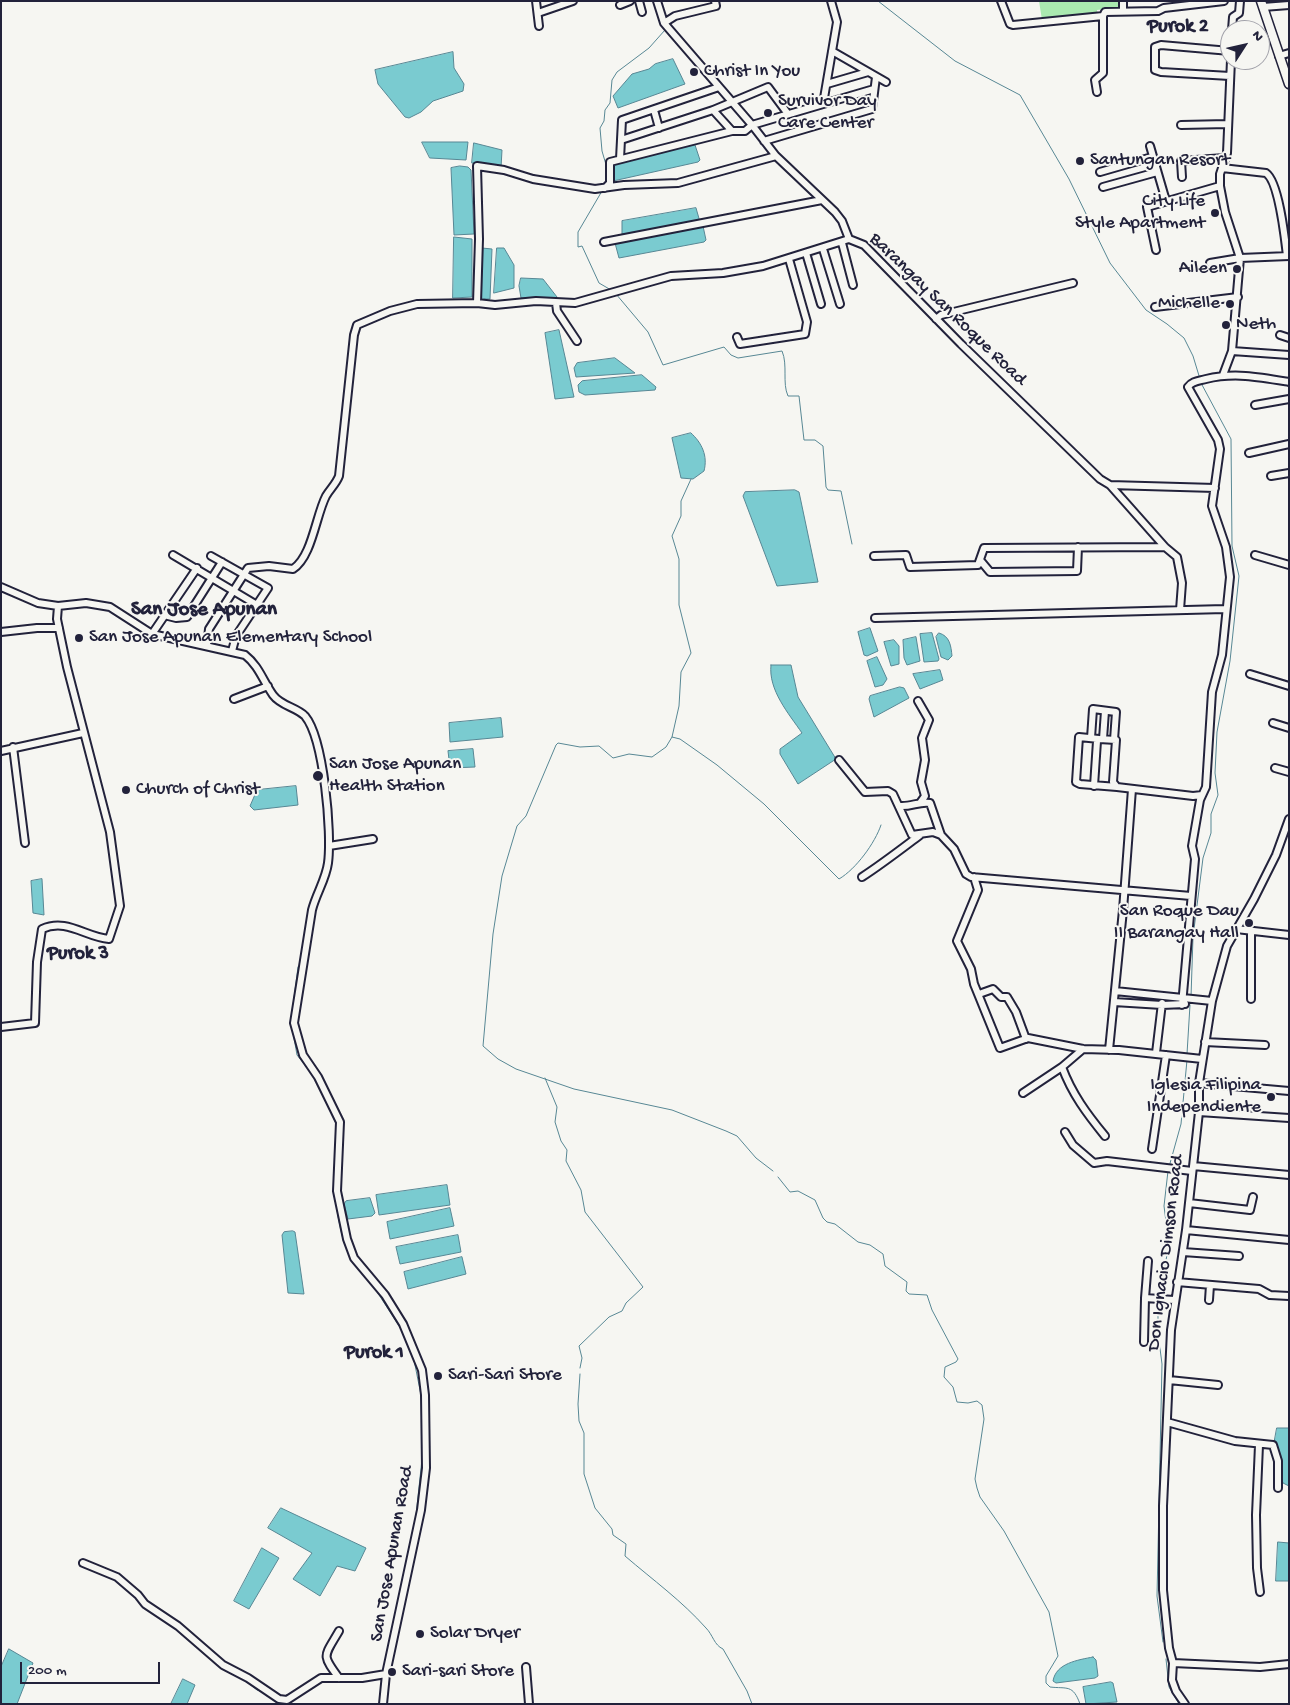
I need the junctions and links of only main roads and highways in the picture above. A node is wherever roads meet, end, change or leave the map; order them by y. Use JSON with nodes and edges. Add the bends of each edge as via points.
{"nodes":[{"id":1,"x":1262,"y":4,"type":"edge"},
{"id":2,"x":1289,"y":84,"type":"edge"}],
"edges":[{"from":1,"to":2,"type":"main road"}]}
